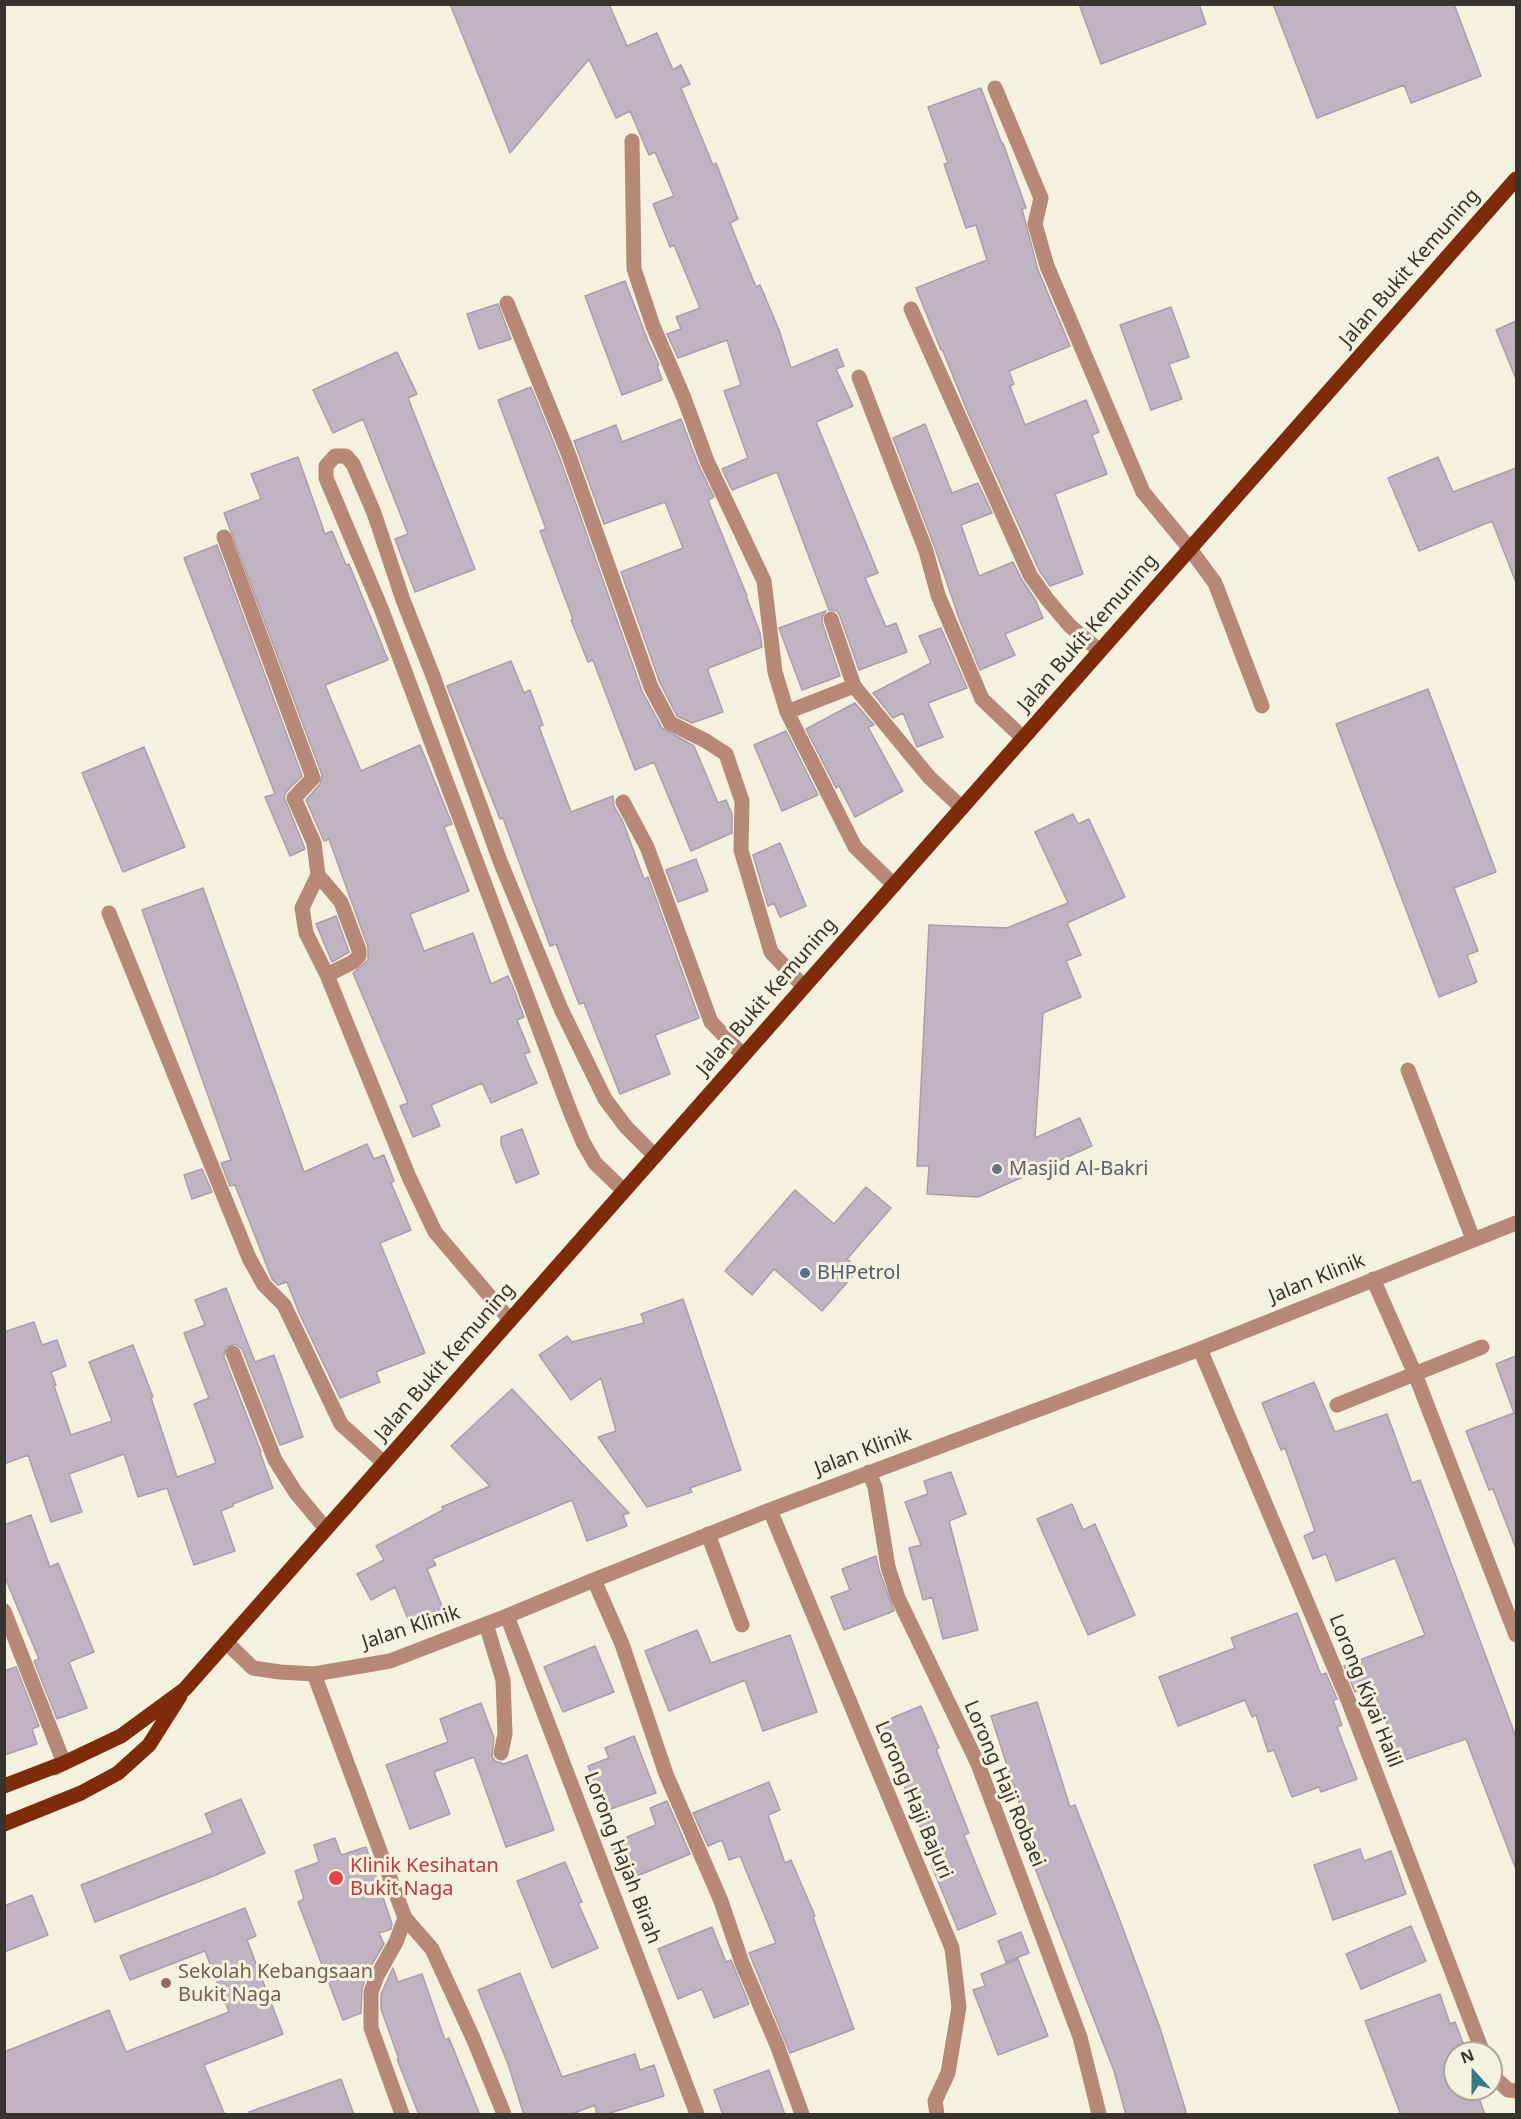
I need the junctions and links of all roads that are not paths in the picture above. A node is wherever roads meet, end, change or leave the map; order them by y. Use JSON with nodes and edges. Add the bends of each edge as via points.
{"nodes":[{"id":1,"x":995,"y":88,"type":"dead end"},
{"id":2,"x":632,"y":141,"type":"dead end"},
{"id":3,"x":1516,"y":179,"type":"edge"},
{"id":4,"x":507,"y":303,"type":"dead end"},
{"id":5,"x":911,"y":309,"type":"dead end"},
{"id":6,"x":859,"y":377,"type":"dead end"},
{"id":7,"x":224,"y":537,"type":"dead end"},
{"id":8,"x":1190,"y":549,"type":"junction"},
{"id":9,"x":403,"y":600,"type":"junction"},
{"id":10,"x":381,"y":609,"type":"junction"},
{"id":11,"x":831,"y":620,"type":"dead end"},
{"id":12,"x":1100,"y":651,"type":"junction"},
{"id":13,"x":854,"y":686,"type":"junction"},
{"id":14,"x":1262,"y":706,"type":"dead end"},
{"id":15,"x":787,"y":712,"type":"junction"},
{"id":16,"x":1023,"y":738,"type":"junction"},
{"id":17,"x":623,"y":802,"type":"dead end"},
{"id":18,"x":962,"y":808,"type":"junction"},
{"id":19,"x":318,"y":875,"type":"junction"},
{"id":20,"x":894,"y":885,"type":"junction"},
{"id":21,"x":109,"y":913,"type":"dead end"},
{"id":22,"x":327,"y":975,"type":"junction"},
{"id":23,"x":804,"y":987,"type":"junction"},
{"id":24,"x":743,"y":1055,"type":"junction"},
{"id":25,"x":1408,"y":1070,"type":"dead end"},
{"id":26,"x":655,"y":1156,"type":"junction"},
{"id":27,"x":624,"y":1191,"type":"junction"},
{"id":28,"x":1516,"y":1223,"type":"edge"},
{"id":29,"x":1473,"y":1239,"type":"junction"},
{"id":30,"x":1373,"y":1279,"type":"junction"},
{"id":31,"x":510,"y":1320,"type":"junction"},
{"id":32,"x":1482,"y":1347,"type":"dead end"},
{"id":33,"x":1200,"y":1348,"type":"junction"},
{"id":34,"x":233,"y":1353,"type":"dead end"},
{"id":35,"x":1415,"y":1374,"type":"junction"},
{"id":36,"x":1337,"y":1405,"type":"dead end"},
{"id":37,"x":384,"y":1463,"type":"junction"},
{"id":38,"x":869,"y":1472,"type":"junction"},
{"id":39,"x":770,"y":1510,"type":"junction"},
{"id":40,"x":326,"y":1529,"type":"junction"},
{"id":41,"x":708,"y":1534,"type":"junction"},
{"id":42,"x":594,"y":1580,"type":"junction"},
{"id":43,"x":4,"y":1611,"type":"edge"},
{"id":44,"x":507,"y":1616,"type":"junction"},
{"id":45,"x":486,"y":1624,"type":"junction"},
{"id":46,"x":742,"y":1625,"type":"dead end"},
{"id":47,"x":1516,"y":1635,"type":"edge"},
{"id":48,"x":226,"y":1642,"type":"junction"},
{"id":49,"x":314,"y":1674,"type":"junction"},
{"id":50,"x":185,"y":1689,"type":"junction"},
{"id":51,"x":501,"y":1753,"type":"dead end"},
{"id":52,"x":64,"y":1763,"type":"junction"},
{"id":53,"x":4,"y":1786,"type":"edge"},
{"id":54,"x":4,"y":1794,"type":"edge"},
{"id":55,"x":4,"y":1824,"type":"edge"},
{"id":56,"x":405,"y":1918,"type":"junction"},
{"id":57,"x":1478,"y":2041,"type":"edge"},
{"id":58,"x":402,"y":2115,"type":"edge"},
{"id":59,"x":504,"y":2115,"type":"edge"},
{"id":60,"x":697,"y":2115,"type":"edge"},
{"id":61,"x":802,"y":2115,"type":"edge"},
{"id":62,"x":937,"y":2115,"type":"edge"},
{"id":63,"x":1099,"y":2115,"type":"edge"}],
"edges":[{"from":1,"to":8,"type":"street","via":[[1041,198],[1035,224],[1047,267],[1143,492]]},
{"from":2,"to":15,"type":"street","via":[[634,269],[707,461],[764,581],[775,672]]},
{"from":3,"to":8,"type":"main road","name":"Jalan Bukit Kemuning"},
{"from":4,"to":23,"type":"street","via":[[568,453],[651,687],[670,723],[726,754],[742,801],[741,850],[771,952]]},
{"from":5,"to":12,"type":"street","via":[[1030,575],[1070,626]]},
{"from":6,"to":16,"type":"street","via":[[926,551],[938,595],[982,699]]},
{"from":7,"to":19,"type":"street","via":[[313,778],[294,798],[314,843]]},
{"from":8,"to":12,"type":"main road","name":"Jalan Bukit Kemuning"},
{"from":8,"to":14,"type":"street","via":[[1215,583]]},
{"from":9,"to":10,"type":"street"},
{"from":9,"to":10,"type":"street","via":[[353,464],[346,456],[335,456],[326,466],[326,478]]},
{"from":9,"to":26,"type":"street","via":[[500,861],[561,1009],[604,1100]]},
{"from":10,"to":27,"type":"street","via":[[583,1142],[595,1163]]},
{"from":11,"to":13,"type":"street"},
{"from":12,"to":16,"type":"main road","name":"Jalan Bukit Kemuning"},
{"from":13,"to":15,"type":"street"},
{"from":13,"to":18,"type":"street","via":[[929,777]]},
{"from":15,"to":20,"type":"street","via":[[855,847]]},
{"from":16,"to":18,"type":"main road","name":"Jalan Bukit Kemuning"},
{"from":17,"to":24,"type":"street","via":[[647,847],[711,1022]]},
{"from":18,"to":20,"type":"main road","name":"Jalan Bukit Kemuning"},
{"from":19,"to":22,"type":"street","via":[[302,908],[306,933]]},
{"from":19,"to":22,"type":"street","via":[[341,902],[359,950],[359,956],[352,962]]},
{"from":20,"to":23,"type":"main road","name":"Jalan Bukit Kemuning"},
{"from":21,"to":37,"type":"street","via":[[249,1258],[264,1285],[284,1305],[341,1424]]},
{"from":22,"to":31,"type":"street","via":[[435,1232]]},
{"from":23,"to":24,"type":"main road","name":"Jalan Bukit Kemuning"},
{"from":24,"to":26,"type":"main road","name":"Jalan Bukit Kemuning"},
{"from":25,"to":29,"type":"street"},
{"from":26,"to":27,"type":"main road","name":"Jalan Bukit Kemuning"},
{"from":27,"to":31,"type":"main road","name":"Jalan Bukit Kemuning"},
{"from":28,"to":29,"type":"street","name":"Jalan Klinik"},
{"from":29,"to":30,"type":"street","name":"Jalan Klinik"},
{"from":30,"to":33,"type":"street","name":"Jalan Klinik"},
{"from":30,"to":35,"type":"street"},
{"from":31,"to":37,"type":"main road","name":"Jalan Bukit Kemuning"},
{"from":32,"to":35,"type":"street"},
{"from":33,"to":38,"type":"street","name":"Jalan Klinik"},
{"from":33,"to":57,"type":"street","name":"Lorong Kiyai Halil","via":[[1348,1700]]},
{"from":34,"to":40,"type":"street","via":[[275,1460]]},
{"from":35,"to":36,"type":"street"},
{"from":35,"to":47,"type":"street"},
{"from":37,"to":40,"type":"main road","name":"Jalan Bukit Kemuning"},
{"from":38,"to":39,"type":"street","name":"Jalan Klinik"},
{"from":38,"to":63,"type":"street","name":"Lorong Haji Robaei","via":[[898,1598],[978,1764],[1080,2037]]},
{"from":39,"to":41,"type":"street","name":"Jalan Klinik"},
{"from":39,"to":62,"type":"street","name":"Lorong Haji Bajuri","via":[[952,1948],[959,2007],[948,2073],[935,2102]]},
{"from":40,"to":48,"type":"main road","name":"Jalan Bukit Kemuning"},
{"from":41,"to":42,"type":"street","name":"Jalan Klinik"},
{"from":41,"to":46,"type":"street"},
{"from":42,"to":44,"type":"street","name":"Jalan Klinik"},
{"from":42,"to":61,"type":"street","via":[[622,1644],[666,1774],[721,1901]]},
{"from":43,"to":52,"type":"street"},
{"from":44,"to":45,"type":"street","name":"Jalan Klinik"},
{"from":44,"to":60,"type":"street","name":"Lorong Hajah Birah"},
{"from":45,"to":49,"type":"street","name":"Jalan Klinik","via":[[390,1661]]},
{"from":45,"to":51,"type":"street","via":[[503,1680],[505,1734]]},
{"from":48,"to":49,"type":"street","name":"Jalan Klinik","via":[[253,1668]]},
{"from":48,"to":50,"type":"main road","name":"Jalan Bukit Kemuning"},
{"from":49,"to":56,"type":"street"},
{"from":50,"to":52,"type":"main road","name":"Jalan Bukit Kemuning","via":[[121,1736]]},
{"from":50,"to":55,"type":"main road","via":[[149,1745],[118,1773],[81,1793]]},
{"from":52,"to":53,"type":"main road","name":"Jalan Bukit Kemuning"},
{"from":52,"to":54,"type":"street"},
{"from":56,"to":58,"type":"street","via":[[371,1992],[371,2028]]},
{"from":56,"to":59,"type":"street","via":[[432,1949]]}]}
